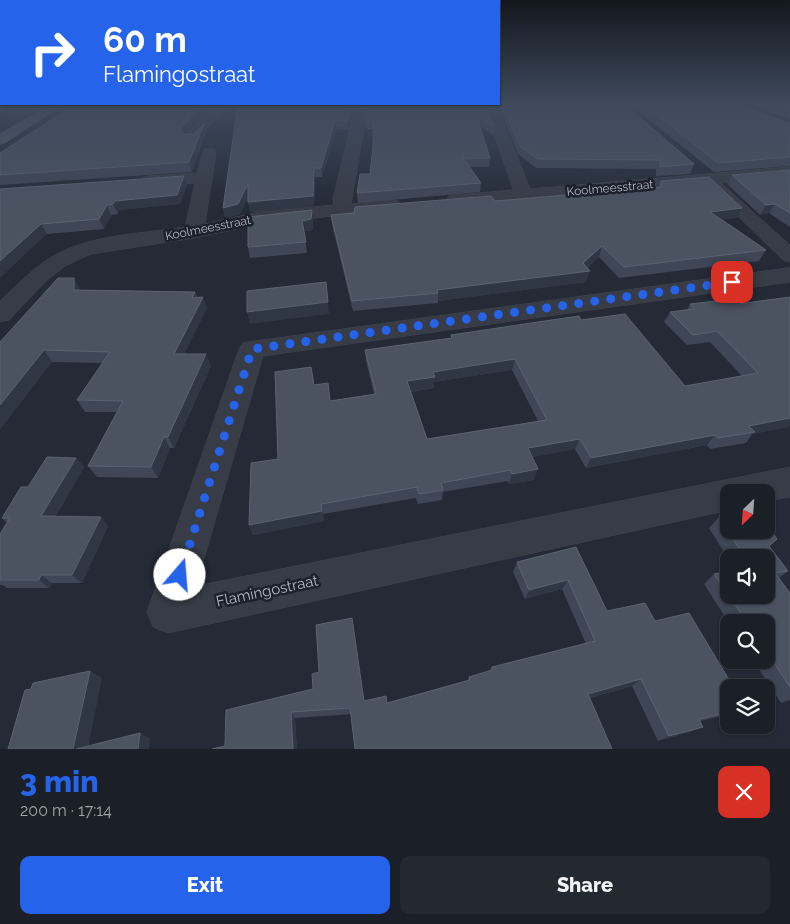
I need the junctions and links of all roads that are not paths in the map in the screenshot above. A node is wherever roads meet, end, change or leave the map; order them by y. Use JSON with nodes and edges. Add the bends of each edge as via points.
{"nodes":[{"id":1,"x":355,"y":139,"type":"edge"},
{"id":2,"x":503,"y":139,"type":"edge"},
{"id":3,"x":209,"y":152,"type":"dead end"},
{"id":4,"x":694,"y":167,"type":"edge"},
{"id":5,"x":790,"y":172,"type":"edge"},
{"id":6,"x":204,"y":177,"type":"junction"},
{"id":7,"x":708,"y":179,"type":"junction"},
{"id":8,"x":128,"y":182,"type":"edge"},
{"id":9,"x":526,"y":195,"type":"junction"},
{"id":10,"x":439,"y":202,"type":"edge"},
{"id":11,"x":410,"y":204,"type":"edge"},
{"id":12,"x":343,"y":209,"type":"junction"},
{"id":13,"x":194,"y":232,"type":"junction"},
{"id":14,"x":790,"y":256,"type":"edge"},
{"id":15,"x":790,"y":275,"type":"edge"},
{"id":16,"x":0,"y":315,"type":"edge"},
{"id":17,"x":790,"y":482,"type":"edge"},
{"id":18,"x":775,"y":485,"type":"edge"},
{"id":19,"x":720,"y":497,"type":"edge"}],
"edges":[{"from":1,"to":12,"type":"street"},
{"from":2,"to":9,"type":"street"},
{"from":3,"to":6,"type":"street"},
{"from":4,"to":7,"type":"street"},
{"from":5,"to":7,"type":"street","name":"Koolmeesstraat"},
{"from":6,"to":8,"type":"street"},
{"from":6,"to":13,"type":"street"},
{"from":7,"to":9,"type":"street","name":"Koolmeesstraat"},
{"from":7,"to":14,"type":"street"},
{"from":9,"to":10,"type":"street","name":"Koolmeesstraat"},
{"from":11,"to":12,"type":"street","name":"Koolmeesstraat"},
{"from":12,"to":13,"type":"street","name":"Koolmeesstraat","via":[[259,218]]},
{"from":13,"to":16,"type":"street","name":"Koolmeesstraat","via":[[85,249],[37,277]]},
{"from":15,"to":19,"type":"street","name":"Flamingostraat","via":[[252,349],[168,612]]},
{"from":17,"to":18,"type":"street"}]}
